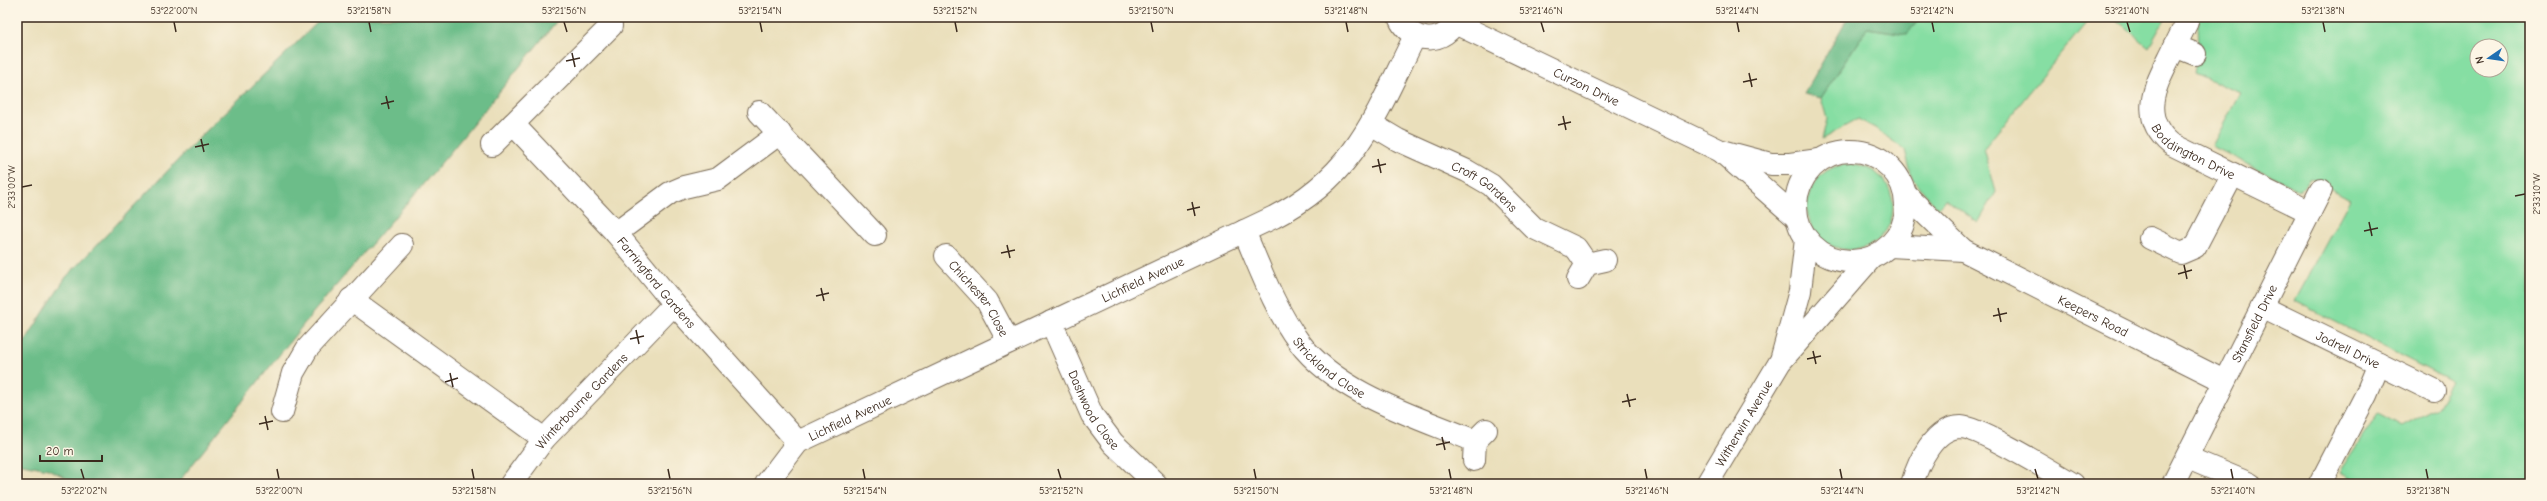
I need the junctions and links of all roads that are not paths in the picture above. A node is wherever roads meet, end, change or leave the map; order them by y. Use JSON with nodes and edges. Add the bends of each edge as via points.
{"nodes":[{"id":1,"x":1399,"y":17,"type":"edge"},
{"id":2,"x":1456,"y":20,"type":"edge"},
{"id":3,"x":2187,"y":22,"type":"dead end"},
{"id":4,"x":611,"y":26,"type":"dead end"},
{"id":5,"x":1415,"y":36,"type":"junction"},
{"id":6,"x":759,"y":112,"type":"dead end"},
{"id":7,"x":513,"y":124,"type":"junction"},
{"id":8,"x":1371,"y":124,"type":"junction"},
{"id":9,"x":780,"y":134,"type":"junction"},
{"id":10,"x":492,"y":145,"type":"dead end"},
{"id":11,"x":1719,"y":150,"type":"junction"},
{"id":12,"x":1819,"y":160,"type":"junction"},
{"id":13,"x":2233,"y":174,"type":"junction"},
{"id":14,"x":2321,"y":190,"type":"dead end"},
{"id":15,"x":1906,"y":195,"type":"junction"},
{"id":16,"x":2310,"y":212,"type":"junction"},
{"id":17,"x":1796,"y":218,"type":"junction"},
{"id":18,"x":1244,"y":231,"type":"junction"},
{"id":19,"x":616,"y":233,"type":"junction"},
{"id":20,"x":875,"y":235,"type":"dead end"},
{"id":21,"x":2150,"y":238,"type":"dead end"},
{"id":22,"x":1806,"y":239,"type":"junction"},
{"id":23,"x":402,"y":244,"type":"dead end"},
{"id":24,"x":1890,"y":246,"type":"junction"},
{"id":25,"x":1963,"y":250,"type":"junction"},
{"id":26,"x":946,"y":256,"type":"dead end"},
{"id":27,"x":1871,"y":258,"type":"junction"},
{"id":28,"x":1590,"y":267,"type":"dead end"},
{"id":29,"x":351,"y":299,"type":"junction"},
{"id":30,"x":674,"y":304,"type":"junction"},
{"id":31,"x":2262,"y":307,"type":"junction"},
{"id":32,"x":1051,"y":322,"type":"junction"},
{"id":33,"x":1009,"y":342,"type":"junction"},
{"id":34,"x":1780,"y":362,"type":"junction"},
{"id":35,"x":2379,"y":364,"type":"junction"},
{"id":36,"x":2224,"y":381,"type":"junction"},
{"id":37,"x":2434,"y":391,"type":"dead end"},
{"id":38,"x":282,"y":412,"type":"dead end"},
{"id":39,"x":544,"y":439,"type":"junction"},
{"id":40,"x":798,"y":442,"type":"junction"},
{"id":41,"x":1478,"y":444,"type":"dead end"},
{"id":42,"x":2188,"y":458,"type":"junction"},
{"id":43,"x":511,"y":484,"type":"edge"},
{"id":44,"x":766,"y":484,"type":"edge"},
{"id":45,"x":1156,"y":484,"type":"edge"},
{"id":46,"x":1707,"y":484,"type":"edge"},
{"id":47,"x":1912,"y":484,"type":"edge"},
{"id":48,"x":2073,"y":484,"type":"edge"},
{"id":49,"x":2174,"y":484,"type":"edge"},
{"id":50,"x":2250,"y":484,"type":"edge"},
{"id":51,"x":2320,"y":484,"type":"edge"}],
"edges":[{"from":1,"to":5,"type":"street","via":[[1407,31]]},
{"from":2,"to":5,"type":"street","via":[[1442,36],[1424,39]]},
{"from":2,"to":11,"type":"street","name":"Curzon Drive"},
{"from":3,"to":13,"type":"street","name":"Boddington Drive","via":[[2185,50],[2154,91],[2152,105],[2157,128],[2171,144]]},
{"from":4,"to":7,"type":"street"},
{"from":5,"to":8,"type":"street","name":"Lichfield Avenue"},
{"from":6,"to":9,"type":"street"},
{"from":7,"to":10,"type":"street"},
{"from":7,"to":19,"type":"street","name":"Farringford Gardens"},
{"from":8,"to":18,"type":"street","name":"Lichfield Avenue","via":[[1352,155],[1326,183],[1292,208]]},
{"from":8,"to":28,"type":"street","name":"Croft Gardens","via":[[1398,140],[1467,171],[1491,185],[1534,228],[1576,248]]},
{"from":9,"to":19,"type":"street","via":[[718,179],[670,193]]},
{"from":9,"to":20,"type":"street"},
{"from":11,"to":12,"type":"street","via":[[1771,164]]},
{"from":11,"to":17,"type":"street"},
{"from":12,"to":15,"type":"street","via":[[1835,153],[1854,150],[1871,154],[1887,164],[1899,178]]},
{"from":12,"to":17,"type":"street","via":[[1807,172],[1799,186],[1795,202]]},
{"from":13,"to":16,"type":"street","name":"Boddington Drive"},
{"from":13,"to":21,"type":"street","via":[[2195,247],[2180,253]]},
{"from":14,"to":16,"type":"street","name":"Stansfield Drive"},
{"from":15,"to":24,"type":"street","via":[[1906,214],[1901,231]]},
{"from":15,"to":25,"type":"street"},
{"from":16,"to":31,"type":"street","name":"Stansfield Drive"},
{"from":17,"to":22,"type":"street"},
{"from":18,"to":32,"type":"street","name":"Lichfield Avenue"},
{"from":18,"to":41,"type":"street","name":"Strickland Close","via":[[1288,325],[1317,362],[1337,379]]},
{"from":19,"to":30,"type":"street","name":"Farringford Gardens"},
{"from":22,"to":27,"type":"street","via":[[1819,252],[1835,260],[1853,262]]},
{"from":22,"to":34,"type":"street","name":"Witherwin Avenue","via":[[1800,291]]},
{"from":23,"to":29,"type":"street"},
{"from":24,"to":25,"type":"street"},
{"from":24,"to":27,"type":"street"},
{"from":25,"to":36,"type":"street","name":"Keepers Road"},
{"from":26,"to":33,"type":"street","name":"Chichester Close","via":[[991,306]]},
{"from":27,"to":34,"type":"street","name":"Witherwin Avenue"},
{"from":29,"to":38,"type":"street","via":[[307,349],[293,373]]},
{"from":29,"to":39,"type":"street"},
{"from":30,"to":39,"type":"street","name":"Winterbourne Gardens"},
{"from":30,"to":40,"type":"street","name":"Farringford Gardens"},
{"from":31,"to":35,"type":"street","name":"Jodrell Drive"},
{"from":31,"to":36,"type":"street","name":"Stansfield Drive"},
{"from":32,"to":33,"type":"street","name":"Lichfield Avenue"},
{"from":32,"to":45,"type":"street","name":"Dashwood Close","via":[[1092,415],[1113,443]]},
{"from":33,"to":40,"type":"street","name":"Lichfield Avenue"},
{"from":34,"to":46,"type":"street","name":"Witherwin Avenue"},
{"from":35,"to":37,"type":"street","name":"Jodrell Drive"},
{"from":35,"to":51,"type":"street","via":[[2366,396]]},
{"from":36,"to":42,"type":"street","name":"Stansfield Drive"},
{"from":39,"to":43,"type":"street","name":"Winterbourne Gardens"},
{"from":40,"to":44,"type":"street"},
{"from":42,"to":49,"type":"street","name":"Stansfield Drive"},
{"from":42,"to":50,"type":"street"},
{"from":47,"to":48,"type":"street","via":[[1921,459],[1931,446],[1945,433],[1961,427],[1980,433]]}]}
